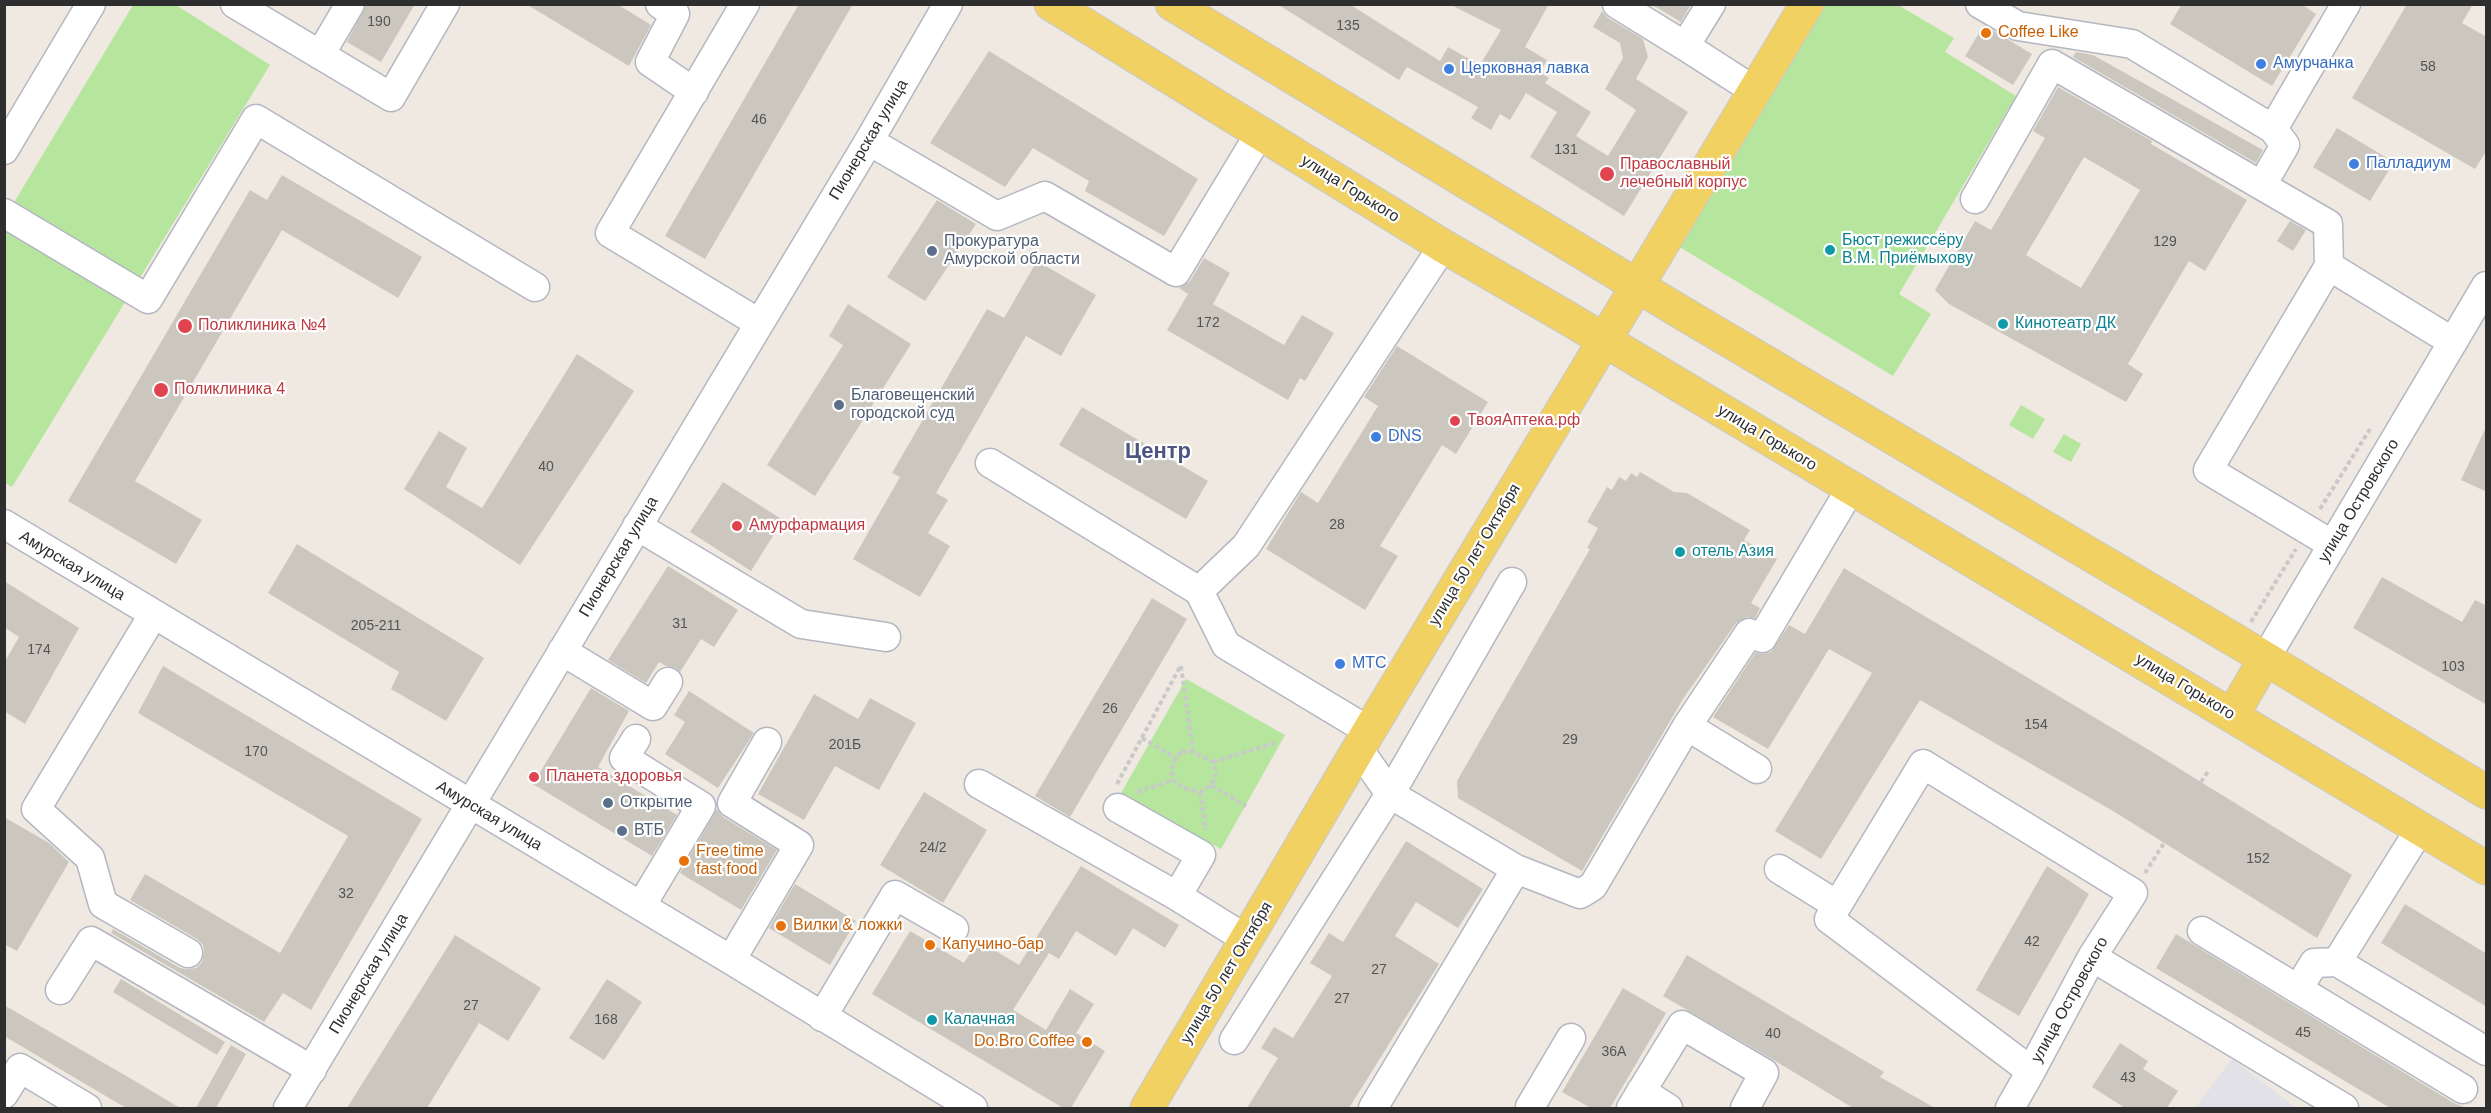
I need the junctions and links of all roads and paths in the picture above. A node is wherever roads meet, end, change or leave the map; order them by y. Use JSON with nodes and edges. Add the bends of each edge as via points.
{"nodes":[{"id":1,"x":91,"y":4,"type":"edge"},
{"id":2,"x":350,"y":4,"type":"edge"},
{"id":3,"x":445,"y":4,"type":"edge"},
{"id":4,"x":660,"y":4,"type":"edge"},
{"id":5,"x":745,"y":4,"type":"edge"},
{"id":6,"x":948,"y":4,"type":"edge"},
{"id":7,"x":1051,"y":4,"type":"edge"},
{"id":8,"x":1172,"y":4,"type":"edge"},
{"id":9,"x":1617,"y":4,"type":"edge"},
{"id":10,"x":1711,"y":4,"type":"edge"},
{"id":11,"x":1807,"y":4,"type":"edge"},
{"id":12,"x":1980,"y":4,"type":"edge"},
{"id":13,"x":2346,"y":4,"type":"edge"},
{"id":14,"x":237,"y":5,"type":"edge"},
{"id":15,"x":1685,"y":46,"type":"junction"},
{"id":16,"x":320,"y":56,"type":"junction"},
{"id":17,"x":1755,"y":90,"type":"junction"},
{"id":18,"x":694,"y":92,"type":"junction"},
{"id":19,"x":2273,"y":129,"type":"junction"},
{"id":20,"x":1260,"y":133,"type":"junction"},
{"id":21,"x":869,"y":141,"type":"junction"},
{"id":22,"x":4,"y":150,"type":"edge"},
{"id":23,"x":2262,"y":185,"type":"junction"},
{"id":24,"x":1975,"y":199,"type":"dead end"},
{"id":25,"x":4,"y":213,"type":"edge"},
{"id":26,"x":1443,"y":246,"type":"junction"},
{"id":27,"x":2329,"y":266,"type":"junction"},
{"id":28,"x":1636,"y":285,"type":"junction"},
{"id":29,"x":2487,"y":286,"type":"edge"},
{"id":30,"x":535,"y":287,"type":"dead end"},
{"id":31,"x":759,"y":323,"type":"junction"},
{"id":32,"x":1604,"y":340,"type":"junction"},
{"id":33,"x":2453,"y":342,"type":"junction"},
{"id":34,"x":2376,"y":419,"type":"dead end"},
{"id":35,"x":990,"y":463,"type":"dead end"},
{"id":36,"x":1851,"y":488,"type":"junction"},
{"id":37,"x":4,"y":524,"type":"edge"},
{"id":38,"x":638,"y":526,"type":"junction"},
{"id":39,"x":2308,"y":530,"type":"junction"},
{"id":40,"x":2333,"y":545,"type":"junction"},
{"id":41,"x":1512,"y":582,"type":"dead end"},
{"id":42,"x":1199,"y":591,"type":"junction"},
{"id":43,"x":153,"y":615,"type":"junction"},
{"id":44,"x":2249,"y":626,"type":"dead end"},
{"id":45,"x":886,"y":637,"type":"dead end"},
{"id":46,"x":562,"y":651,"type":"junction"},
{"id":47,"x":2265,"y":659,"type":"junction"},
{"id":48,"x":668,"y":682,"type":"dead end"},
{"id":49,"x":2232,"y":716,"type":"junction"},
{"id":50,"x":1687,"y":726,"type":"junction"},
{"id":51,"x":1142,"y":738,"type":"junction"},
{"id":52,"x":636,"y":739,"type":"dead end"},
{"id":53,"x":1364,"y":741,"type":"junction"},
{"id":54,"x":768,"y":742,"type":"dead end"},
{"id":55,"x":1275,"y":743,"type":"dead end"},
{"id":56,"x":1193,"y":752,"type":"junction"},
{"id":57,"x":1176,"y":758,"type":"junction"},
{"id":58,"x":1213,"y":762,"type":"junction"},
{"id":59,"x":1757,"y":769,"type":"dead end"},
{"id":60,"x":2209,"y":770,"type":"dead end"},
{"id":61,"x":2201,"y":782,"type":"dead end"},
{"id":62,"x":979,"y":784,"type":"dead end"},
{"id":63,"x":1211,"y":785,"type":"junction"},
{"id":64,"x":1200,"y":792,"type":"junction"},
{"id":65,"x":2487,"y":792,"type":"edge"},
{"id":66,"x":1390,"y":794,"type":"junction"},
{"id":67,"x":1116,"y":799,"type":"joint"},
{"id":68,"x":471,"y":805,"type":"junction"},
{"id":69,"x":1246,"y":806,"type":"dead end"},
{"id":70,"x":2420,"y":829,"type":"junction"},
{"id":71,"x":1206,"y":832,"type":"dead end"},
{"id":72,"x":2164,"y":843,"type":"dead end"},
{"id":73,"x":2487,"y":868,"type":"edge"},
{"id":74,"x":1516,"y":869,"type":"junction"},
{"id":75,"x":1779,"y":869,"type":"dead end"},
{"id":76,"x":2133,"y":892,"type":"junction"},
{"id":77,"x":1177,"y":896,"type":"junction"},
{"id":78,"x":1837,"y":905,"type":"junction"},
{"id":79,"x":641,"y":906,"type":"junction"},
{"id":80,"x":954,"y":929,"type":"dead end"},
{"id":81,"x":2202,"y":931,"type":"dead end"},
{"id":82,"x":1246,"y":939,"type":"junction"},
{"id":83,"x":188,"y":953,"type":"dead end"},
{"id":84,"x":2092,"y":957,"type":"junction"},
{"id":85,"x":731,"y":960,"type":"junction"},
{"id":86,"x":2337,"y":962,"type":"junction"},
{"id":87,"x":2298,"y":989,"type":"junction"},
{"id":88,"x":60,"y":990,"type":"dead end"},
{"id":89,"x":822,"y":1017,"type":"junction"},
{"id":90,"x":1571,"y":1038,"type":"dead end"},
{"id":91,"x":1234,"y":1040,"type":"dead end"},
{"id":92,"x":2487,"y":1051,"type":"edge"},
{"id":93,"x":312,"y":1070,"type":"junction"},
{"id":94,"x":2031,"y":1071,"type":"junction"},
{"id":95,"x":2463,"y":1089,"type":"dead end"},
{"id":96,"x":4,"y":1094,"type":"edge"},
{"id":97,"x":1636,"y":1100,"type":"edge"},
{"id":98,"x":87,"y":1108,"type":"edge"},
{"id":99,"x":288,"y":1108,"type":"edge"},
{"id":100,"x":973,"y":1108,"type":"edge"},
{"id":101,"x":1147,"y":1108,"type":"edge"},
{"id":102,"x":1373,"y":1108,"type":"edge"},
{"id":103,"x":1533,"y":1108,"type":"edge"},
{"id":104,"x":1668,"y":1108,"type":"edge"},
{"id":105,"x":1745,"y":1108,"type":"edge"},
{"id":106,"x":2010,"y":1108,"type":"edge"},
{"id":107,"x":2344,"y":1108,"type":"edge"}],
"edges":[{"from":1,"to":22,"type":"street"},
{"from":2,"to":16,"type":"street"},
{"from":3,"to":16,"type":"street","via":[[391,98]]},
{"from":4,"to":18,"type":"street","via":[[675,14],[650,62]]},
{"from":5,"to":18,"type":"street"},
{"from":6,"to":21,"type":"street","name":"Пионерская улица"},
{"from":7,"to":20,"type":"main road","name":"улица Горького"},
{"from":8,"to":28,"type":"main road"},
{"from":9,"to":15,"type":"street"},
{"from":10,"to":15,"type":"street"},
{"from":11,"to":17,"type":"main road","name":"улица 50 лет Октября"},
{"from":12,"to":19,"type":"street","via":[[2018,26],[2132,44]]},
{"from":13,"to":19,"type":"street"},
{"from":14,"to":16,"type":"street"},
{"from":15,"to":17,"type":"street"},
{"from":17,"to":28,"type":"main road","name":"улица 50 лет Октября"},
{"from":18,"to":31,"type":"street","via":[[610,233]]},
{"from":19,"to":23,"type":"street","via":[[2285,145]]},
{"from":20,"to":21,"type":"street","via":[[1176,272],[1045,196],[997,216]]},
{"from":20,"to":26,"type":"main road","name":"улица Горького"},
{"from":21,"to":31,"type":"street","name":"Пионерская улица"},
{"from":23,"to":24,"type":"street","via":[[2052,64]]},
{"from":23,"to":27,"type":"street","via":[[2328,224]]},
{"from":25,"to":30,"type":"street","via":[[147,299],[256,119]]},
{"from":26,"to":32,"type":"main road","name":"улица Горького"},
{"from":26,"to":42,"type":"street","via":[[1246,546]]},
{"from":27,"to":33,"type":"street"},
{"from":27,"to":39,"type":"street","via":[[2208,470]]},
{"from":28,"to":32,"type":"main road","name":"улица 50 лет Октября"},
{"from":28,"to":47,"type":"main road"},
{"from":29,"to":33,"type":"street","name":"улица Островского"},
{"from":31,"to":38,"type":"street","name":"Пионерская улица"},
{"from":32,"to":36,"type":"main road","name":"улица Горького"},
{"from":32,"to":53,"type":"main road","name":"улица 50 лет Октября"},
{"from":33,"to":40,"type":"street","name":"улица Островского"},
{"from":34,"to":39,"type":"path"},
{"from":35,"to":42,"type":"street"},
{"from":36,"to":49,"type":"main road","name":"улица Горького"},
{"from":36,"to":50,"type":"street","via":[[1762,638],[1749,633]]},
{"from":37,"to":43,"type":"street","name":"Амурская улица"},
{"from":38,"to":45,"type":"street","via":[[801,624]]},
{"from":38,"to":46,"type":"street","name":"Пионерская улица"},
{"from":39,"to":40,"type":"street"},
{"from":39,"to":44,"type":"path"},
{"from":40,"to":47,"type":"street","name":"улица Островского"},
{"from":41,"to":66,"type":"street"},
{"from":42,"to":53,"type":"street","via":[[1226,645]]},
{"from":43,"to":68,"type":"street","name":"Амурская улица"},
{"from":43,"to":83,"type":"street","via":[[36,809],[90,858],[103,904]]},
{"from":46,"to":48,"type":"street","via":[[653,706]]},
{"from":46,"to":68,"type":"street","name":"Пионерская улица"},
{"from":47,"to":49,"type":"main road","name":"улица Островского"},
{"from":47,"to":65,"type":"main road"},
{"from":49,"to":70,"type":"main road","name":"улица Горького"},
{"from":50,"to":59,"type":"street"},
{"from":50,"to":74,"type":"street","via":[[1593,886],[1580,894]]},
{"from":51,"to":56,"type":"path","via":[[1181,665]]},
{"from":51,"to":57,"type":"path"},
{"from":51,"to":67,"type":"path"},
{"from":52,"to":79,"type":"street","via":[[624,758],[701,806]]},
{"from":53,"to":66,"type":"street"},
{"from":53,"to":82,"type":"main road","name":"улица 50 лет Октября"},
{"from":54,"to":85,"type":"street","via":[[732,802],[800,845]]},
{"from":55,"to":58,"type":"path"},
{"from":56,"to":57,"type":"path","via":[[1182,751]]},
{"from":56,"to":58,"type":"path"},
{"from":57,"to":64,"type":"path","via":[[1171,771],[1173,780],[1183,788]]},
{"from":58,"to":63,"type":"path","via":[[1216,774]]},
{"from":60,"to":61,"type":"path"},
{"from":62,"to":77,"type":"street"},
{"from":63,"to":64,"type":"path"},
{"from":63,"to":69,"type":"path"},
{"from":64,"to":71,"type":"path"},
{"from":66,"to":74,"type":"street"},
{"from":66,"to":91,"type":"street"},
{"from":67,"to":77,"type":"street","via":[[1201,855]]},
{"from":68,"to":79,"type":"street","name":"Амурская улица"},
{"from":68,"to":93,"type":"street","name":"Пионерская улица"},
{"from":70,"to":73,"type":"main road","name":"улица Горького"},
{"from":70,"to":86,"type":"street"},
{"from":72,"to":76,"type":"path"},
{"from":74,"to":102,"type":"street"},
{"from":75,"to":78,"type":"street"},
{"from":76,"to":78,"type":"street","via":[[1923,764]]},
{"from":76,"to":84,"type":"street","name":"улица Островского"},
{"from":77,"to":82,"type":"street"},
{"from":78,"to":94,"type":"street","via":[[1829,919]]},
{"from":79,"to":85,"type":"street","name":"Амурская улица"},
{"from":80,"to":89,"type":"street","via":[[895,896]]},
{"from":81,"to":87,"type":"street"},
{"from":82,"to":101,"type":"main road","name":"улица 50 лет Октября"},
{"from":84,"to":94,"type":"street","name":"улица Островского"},
{"from":84,"to":107,"type":"street"},
{"from":85,"to":89,"type":"street","name":"Амурская улица"},
{"from":86,"to":87,"type":"street","via":[[2314,963]]},
{"from":86,"to":92,"type":"street"},
{"from":87,"to":95,"type":"street"},
{"from":88,"to":93,"type":"street","via":[[91,941]]},
{"from":89,"to":100,"type":"street","name":"Амурская улица"},
{"from":90,"to":103,"type":"street","via":[[1530,1107]]},
{"from":93,"to":99,"type":"street","name":"Пионерская улица"},
{"from":94,"to":106,"type":"street","name":"улица Островского"},
{"from":96,"to":98,"type":"street","via":[[20,1068]]},
{"from":97,"to":104,"type":"street"},
{"from":97,"to":105,"type":"street","via":[[1682,1024],[1764,1073]]}]}
